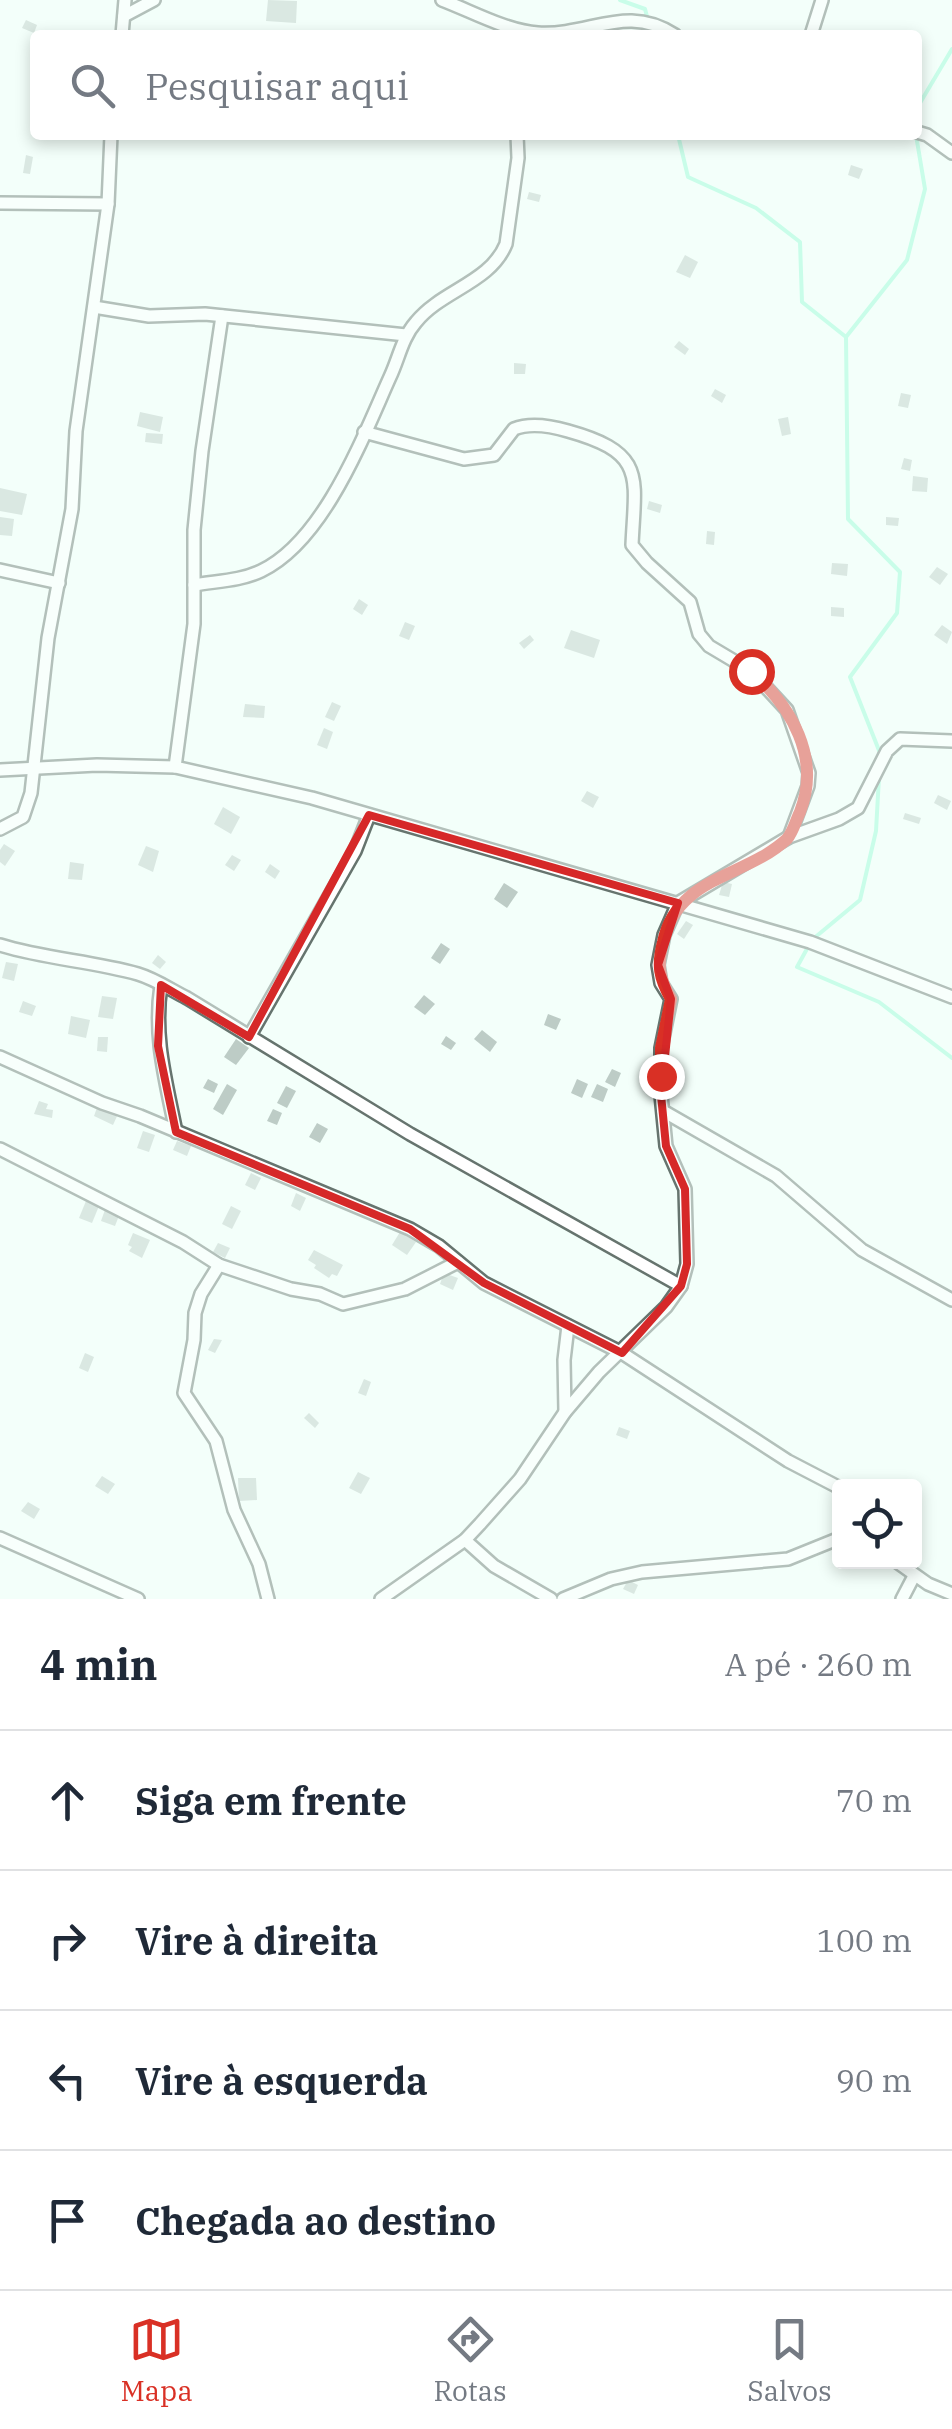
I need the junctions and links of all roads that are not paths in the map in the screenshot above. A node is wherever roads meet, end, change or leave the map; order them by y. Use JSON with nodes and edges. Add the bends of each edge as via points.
{"nodes":[{"id":1,"x":125,"y":0,"type":"edge"},
{"id":2,"x":154,"y":0,"type":"edge"},
{"id":3,"x":442,"y":0,"type":"edge"},
{"id":4,"x":822,"y":0,"type":"edge"},
{"id":5,"x":124,"y":16,"type":"junction"},
{"id":6,"x":123,"y":30,"type":"edge"},
{"id":7,"x":523,"y":30,"type":"edge"},
{"id":8,"x":574,"y":30,"type":"edge"},
{"id":9,"x":668,"y":30,"type":"edge"},
{"id":10,"x":813,"y":30,"type":"edge"},
{"id":11,"x":922,"y":133,"type":"edge"},
{"id":12,"x":111,"y":140,"type":"edge"},
{"id":13,"x":517,"y":140,"type":"edge"},
{"id":14,"x":952,"y":153,"type":"edge"},
{"id":15,"x":0,"y":203,"type":"edge"},
{"id":16,"x":108,"y":204,"type":"junction"},
{"id":17,"x":94,"y":308,"type":"junction"},
{"id":18,"x":222,"y":316,"type":"junction"},
{"id":19,"x":406,"y":335,"type":"junction"},
{"id":20,"x":364,"y":432,"type":"junction"},
{"id":21,"x":0,"y":570,"type":"edge"},
{"id":22,"x":58,"y":584,"type":"junction"},
{"id":23,"x":194,"y":585,"type":"junction"},
{"id":24,"x":952,"y":741,"type":"edge"},
{"id":25,"x":175,"y":767,"type":"junction"},
{"id":26,"x":32,"y":768,"type":"junction"},
{"id":27,"x":0,"y":770,"type":"edge"},
{"id":28,"x":369,"y":814,"type":"junction"},
{"id":29,"x":0,"y":829,"type":"edge"},
{"id":30,"x":790,"y":837,"type":"junction"},
{"id":31,"x":678,"y":903,"type":"junction"},
{"id":32,"x":0,"y":945,"type":"edge"},
{"id":33,"x":161,"y":984,"type":"junction"},
{"id":34,"x":952,"y":996,"type":"edge"},
{"id":35,"x":249,"y":1037,"type":"junction"},
{"id":36,"x":0,"y":1057,"type":"edge"},
{"id":37,"x":663,"y":1111,"type":"junction"},
{"id":38,"x":176,"y":1132,"type":"junction"},
{"id":39,"x":0,"y":1149,"type":"edge"},
{"id":40,"x":458,"y":1262,"type":"junction"},
{"id":41,"x":219,"y":1265,"type":"junction"},
{"id":42,"x":681,"y":1286,"type":"junction"},
{"id":43,"x":952,"y":1300,"type":"edge"},
{"id":44,"x":568,"y":1326,"type":"junction"},
{"id":45,"x":622,"y":1352,"type":"junction"},
{"id":46,"x":565,"y":1412,"type":"junction"},
{"id":47,"x":832,"y":1484,"type":"edge"},
{"id":48,"x":0,"y":1538,"type":"edge"},
{"id":49,"x":465,"y":1540,"type":"junction"},
{"id":50,"x":832,"y":1541,"type":"edge"},
{"id":51,"x":906,"y":1569,"type":"edge"},
{"id":52,"x":914,"y":1576,"type":"junction"},
{"id":53,"x":952,"y":1594,"type":"edge"},
{"id":54,"x":546,"y":1598,"type":"edge"},
{"id":55,"x":138,"y":1599,"type":"edge"},
{"id":56,"x":268,"y":1599,"type":"edge"},
{"id":57,"x":381,"y":1599,"type":"edge"},
{"id":58,"x":563,"y":1599,"type":"edge"},
{"id":59,"x":902,"y":1599,"type":"edge"}],
"edges":[{"from":1,"to":5,"type":"street"},
{"from":2,"to":5,"type":"street"},
{"from":3,"to":7,"type":"street"},
{"from":4,"to":10,"type":"street"},
{"from":5,"to":6,"type":"street"},
{"from":8,"to":9,"type":"street","via":[[641,19]]},
{"from":11,"to":14,"type":"street"},
{"from":12,"to":16,"type":"street"},
{"from":13,"to":19,"type":"street","via":[[502,255]]},
{"from":15,"to":16,"type":"street"},
{"from":16,"to":17,"type":"street"},
{"from":17,"to":18,"type":"street"},
{"from":17,"to":22,"type":"street"},
{"from":18,"to":19,"type":"street"},
{"from":18,"to":23,"type":"street","via":[[202,451]]},
{"from":19,"to":20,"type":"street"},
{"from":20,"to":23,"type":"street","via":[[339,487],[281,559],[239,579]]},
{"from":20,"to":30,"type":"street","via":[[464,459],[494,455],[514,429],[533,425],[616,450],[637,495],[632,545],[690,602],[708,646],[758,678],[795,726],[809,773]]},
{"from":21,"to":22,"type":"street"},
{"from":22,"to":26,"type":"street"},
{"from":23,"to":25,"type":"street"},
{"from":24,"to":30,"type":"street","via":[[900,738],[858,808]]},
{"from":25,"to":26,"type":"street"},
{"from":25,"to":28,"type":"street"},
{"from":26,"to":27,"type":"street"},
{"from":26,"to":29,"type":"street","via":[[23,817]]},
{"from":28,"to":31,"type":"street"},
{"from":28,"to":35,"type":"street","via":[[355,851]]},
{"from":30,"to":31,"type":"street"},
{"from":31,"to":34,"type":"street","via":[[810,942]]},
{"from":31,"to":37,"type":"street","via":[[658,965],[671,999],[661,1048]]},
{"from":32,"to":33,"type":"street"},
{"from":33,"to":35,"type":"street"},
{"from":33,"to":38,"type":"street","via":[[158,1046]]},
{"from":35,"to":42,"type":"street"},
{"from":36,"to":38,"type":"street"},
{"from":37,"to":42,"type":"street","via":[[666,1146],[686,1189]]},
{"from":37,"to":43,"type":"street","via":[[776,1176],[862,1250]]},
{"from":38,"to":40,"type":"street","via":[[410,1228]]},
{"from":39,"to":41,"type":"street"},
{"from":40,"to":41,"type":"street","via":[[406,1289],[343,1304]]},
{"from":40,"to":44,"type":"street","via":[[484,1283]]},
{"from":41,"to":56,"type":"street","via":[[195,1313],[184,1393],[216,1441]]},
{"from":42,"to":45,"type":"street"},
{"from":44,"to":45,"type":"street"},
{"from":44,"to":46,"type":"street"},
{"from":45,"to":46,"type":"street"},
{"from":45,"to":47,"type":"street"},
{"from":46,"to":49,"type":"street","via":[[520,1478]]},
{"from":48,"to":55,"type":"street"},
{"from":49,"to":54,"type":"street"},
{"from":49,"to":57,"type":"street"},
{"from":50,"to":58,"type":"street","via":[[788,1558],[610,1579]]},
{"from":51,"to":52,"type":"street"},
{"from":52,"to":53,"type":"street"},
{"from":52,"to":59,"type":"street"}]}
